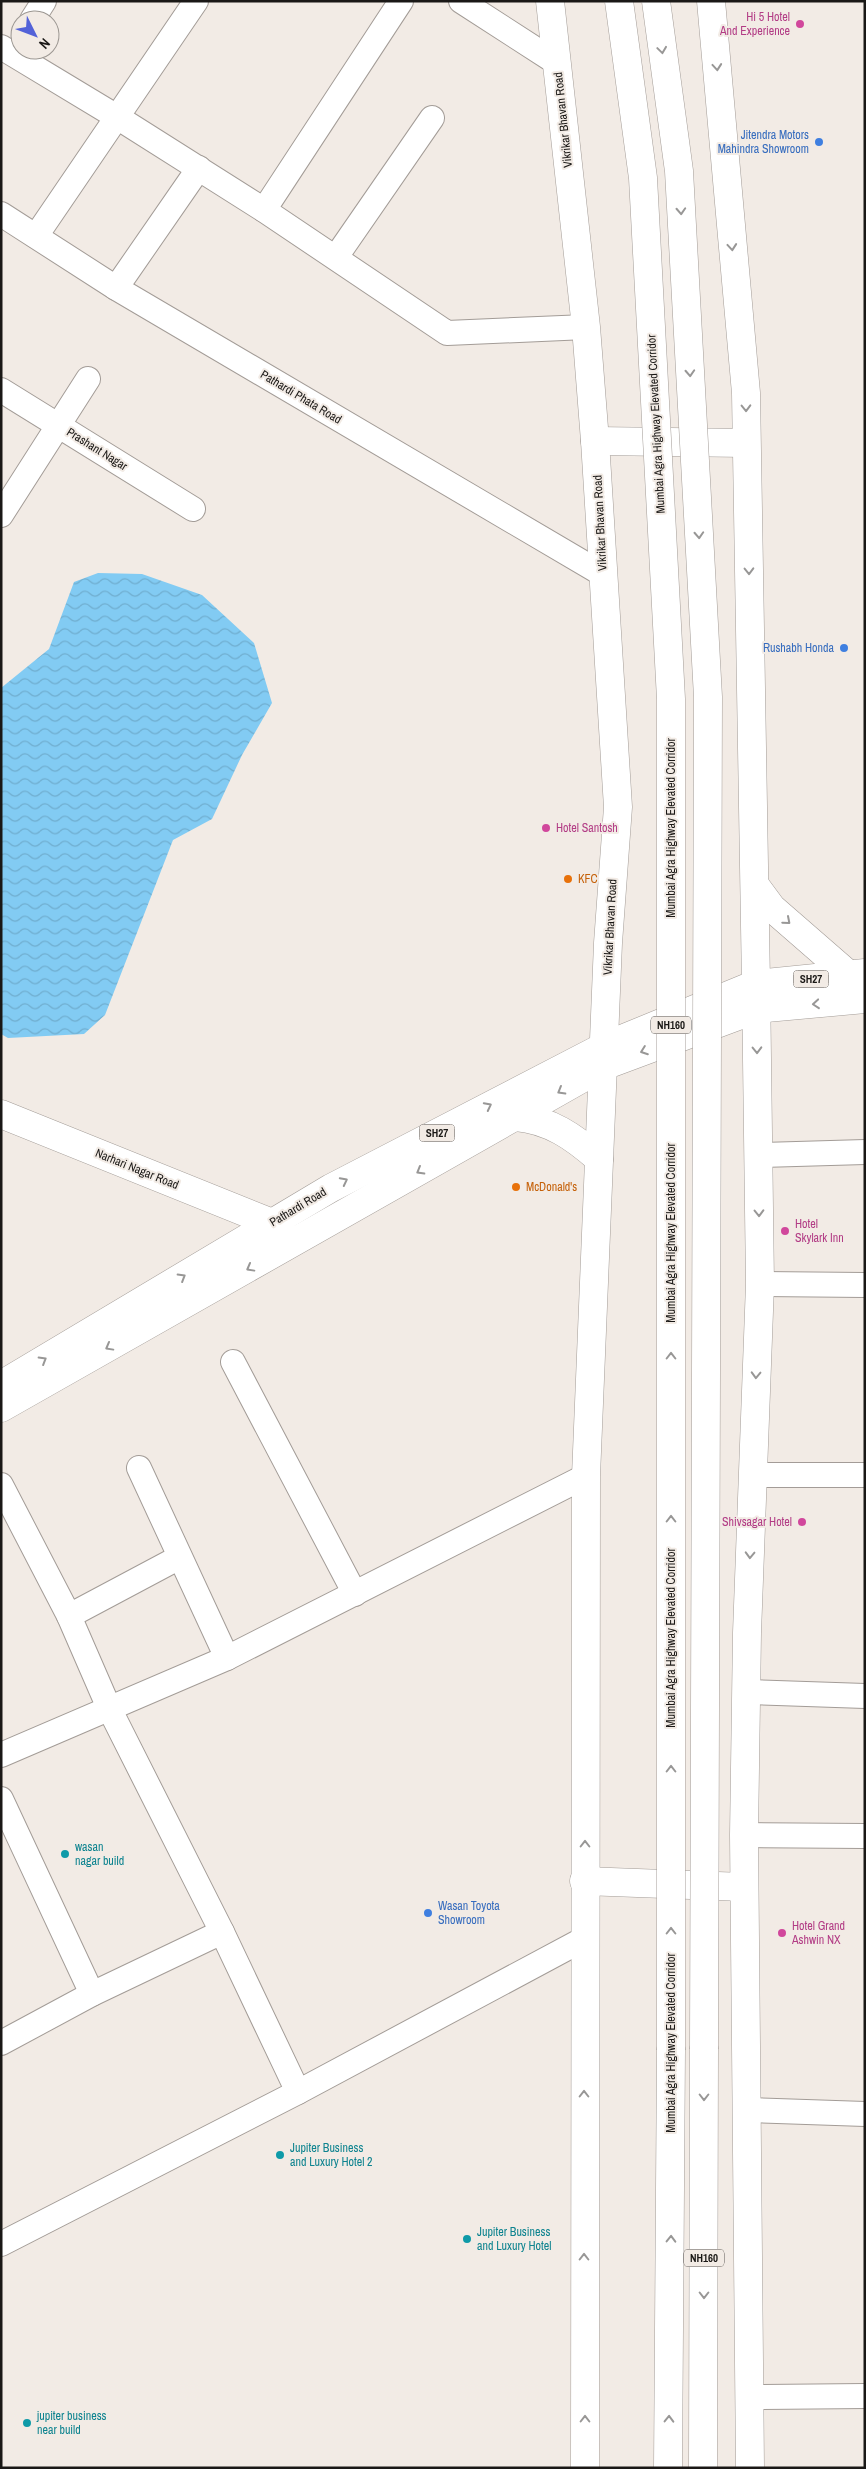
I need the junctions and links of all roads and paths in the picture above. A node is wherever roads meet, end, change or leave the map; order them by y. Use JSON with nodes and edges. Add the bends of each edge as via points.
{"nodes":[{"id":1,"x":196,"y":1,"type":"edge"},
{"id":2,"x":401,"y":1,"type":"edge"},
{"id":3,"x":461,"y":1,"type":"edge"},
{"id":4,"x":550,"y":1,"type":"edge"},
{"id":5,"x":619,"y":1,"type":"edge"},
{"id":6,"x":656,"y":1,"type":"edge"},
{"id":7,"x":711,"y":1,"type":"edge"},
{"id":8,"x":8,"y":51,"type":"edge"},
{"id":9,"x":557,"y":62,"type":"junction"},
{"id":10,"x":118,"y":117,"type":"junction"},
{"id":11,"x":432,"y":118,"type":"dead end"},
{"id":12,"x":199,"y":168,"type":"junction"},
{"id":13,"x":264,"y":210,"type":"junction"},
{"id":14,"x":4,"y":222,"type":"edge"},
{"id":15,"x":36,"y":236,"type":"junction"},
{"id":16,"x":336,"y":257,"type":"junction"},
{"id":17,"x":116,"y":288,"type":"junction"},
{"id":18,"x":586,"y":327,"type":"junction"},
{"id":19,"x":88,"y":378,"type":"dead end"},
{"id":20,"x":1,"y":390,"type":"edge"},
{"id":21,"x":59,"y":426,"type":"junction"},
{"id":22,"x":595,"y":441,"type":"junction"},
{"id":23,"x":746,"y":443,"type":"junction"},
{"id":24,"x":193,"y":509,"type":"dead end"},
{"id":25,"x":1,"y":515,"type":"edge"},
{"id":26,"x":604,"y":575,"type":"junction"},
{"id":27,"x":754,"y":885,"type":"junction"},
{"id":28,"x":857,"y":974,"type":"edge"},
{"id":29,"x":756,"y":997,"type":"junction"},
{"id":30,"x":865,"y":999,"type":"edge"},
{"id":31,"x":604,"y":1056,"type":"junction"},
{"id":32,"x":1,"y":1114,"type":"edge"},
{"id":33,"x":516,"y":1116,"type":"junction"},
{"id":34,"x":865,"y":1152,"type":"edge"},
{"id":35,"x":758,"y":1155,"type":"junction"},
{"id":36,"x":600,"y":1159,"type":"junction"},
{"id":37,"x":272,"y":1223,"type":"junction"},
{"id":38,"x":293,"y":1244,"type":"junction"},
{"id":39,"x":760,"y":1284,"type":"junction"},
{"id":40,"x":865,"y":1285,"type":"edge"},
{"id":41,"x":233,"y":1362,"type":"dead end"},
{"id":42,"x":1,"y":1385,"type":"edge"},
{"id":43,"x":1,"y":1408,"type":"edge"},
{"id":44,"x":139,"y":1468,"type":"dead end"},
{"id":45,"x":753,"y":1475,"type":"junction"},
{"id":46,"x":865,"y":1475,"type":"edge"},
{"id":47,"x":586,"y":1476,"type":"junction"},
{"id":48,"x":1,"y":1485,"type":"edge"},
{"id":49,"x":178,"y":1558,"type":"junction"},
{"id":50,"x":355,"y":1594,"type":"junction"},
{"id":51,"x":69,"y":1616,"type":"junction"},
{"id":52,"x":227,"y":1658,"type":"junction"},
{"id":53,"x":746,"y":1692,"type":"junction"},
{"id":54,"x":865,"y":1696,"type":"edge"},
{"id":55,"x":109,"y":1708,"type":"junction"},
{"id":56,"x":1,"y":1755,"type":"edge"},
{"id":57,"x":1,"y":1799,"type":"edge"},
{"id":58,"x":744,"y":1835,"type":"junction"},
{"id":59,"x":865,"y":1836,"type":"edge"},
{"id":60,"x":584,"y":1881,"type":"junction"},
{"id":61,"x":744,"y":1887,"type":"junction"},
{"id":62,"x":222,"y":1932,"type":"junction"},
{"id":63,"x":584,"y":1939,"type":"junction"},
{"id":64,"x":92,"y":1994,"type":"junction"},
{"id":65,"x":1,"y":2043,"type":"edge"},
{"id":66,"x":298,"y":2092,"type":"junction"},
{"id":67,"x":746,"y":2110,"type":"junction"},
{"id":68,"x":865,"y":2114,"type":"edge"},
{"id":69,"x":1,"y":2244,"type":"edge"},
{"id":70,"x":865,"y":2396,"type":"edge"},
{"id":71,"x":749,"y":2397,"type":"junction"},
{"id":72,"x":585,"y":2468,"type":"edge"},
{"id":73,"x":668,"y":2468,"type":"edge"},
{"id":74,"x":703,"y":2468,"type":"edge"},
{"id":75,"x":750,"y":2468,"type":"edge"}],
"edges":[{"from":1,"to":10,"type":"street"},
{"from":2,"to":13,"type":"street"},
{"from":3,"to":9,"type":"street"},
{"from":4,"to":9,"type":"main road","name":"Vikrikar Bhavan Road"},
{"from":73,"to":5,"type":"main road","name":"Mumbai Agra Highway Elevated Corridor","number":"NH160","one_way":true,"bridge":true,"via":[[671,699],[643,178]]},
{"from":6,"to":74,"type":"main road","number":"NH160","one_way":true,"bridge":true,"via":[[679,171],[708,697]]},
{"from":7,"to":23,"type":"main road","one_way":true,"via":[[746,393]]},
{"from":8,"to":10,"type":"street"},
{"from":9,"to":18,"type":"main road","name":"Vikrikar Bhavan Road"},
{"from":10,"to":12,"type":"street"},
{"from":10,"to":15,"type":"street"},
{"from":11,"to":16,"type":"street"},
{"from":12,"to":13,"type":"street"},
{"from":12,"to":17,"type":"street"},
{"from":13,"to":16,"type":"street"},
{"from":14,"to":15,"type":"street","name":"Pathardi Phata Road"},
{"from":15,"to":17,"type":"street","name":"Pathardi Phata Road"},
{"from":16,"to":18,"type":"street","via":[[447,333]]},
{"from":17,"to":26,"type":"street","name":"Pathardi Phata Road"},
{"from":18,"to":22,"type":"main road","name":"Vikrikar Bhavan Road"},
{"from":19,"to":21,"type":"street"},
{"from":20,"to":21,"type":"street","name":"Prashant Nagar"},
{"from":21,"to":24,"type":"street","name":"Prashant Nagar"},
{"from":21,"to":25,"type":"street"},
{"from":22,"to":23,"type":"main road"},
{"from":22,"to":26,"type":"main road","name":"Vikrikar Bhavan Road"},
{"from":23,"to":27,"type":"main road","one_way":true},
{"from":26,"to":31,"type":"main road","name":"Vikrikar Bhavan Road","via":[[618,807]]},
{"from":27,"to":28,"type":"main road","one_way":true,"via":[[772,908]]},
{"from":27,"to":29,"type":"main road"},
{"from":28,"to":29,"type":"main road","name":"SH27","number":"SH27"},
{"from":30,"to":29,"type":"main road","one_way":true},
{"from":29,"to":31,"type":"main road","name":"SH27","number":"SH27"},
{"from":29,"to":35,"type":"main road","one_way":true},
{"from":31,"to":33,"type":"main road","one_way":true},
{"from":31,"to":36,"type":"main road","name":"Vikrikar Bhavan Road"},
{"from":37,"to":31,"type":"main road","name":"Pathardi Road","number":"SH27","one_way":true,"via":[[331,1188]]},
{"from":32,"to":37,"type":"main road","name":"Narhari Nagar Road"},
{"from":33,"to":36,"type":"main road","via":[[557,1128]]},
{"from":33,"to":38,"type":"main road","one_way":true},
{"from":34,"to":35,"type":"street"},
{"from":35,"to":39,"type":"main road","one_way":true},
{"from":36,"to":47,"type":"main road","name":"Vikrikar Bhavan Road"},
{"from":37,"to":38,"type":"main road"},
{"from":42,"to":37,"type":"main road","name":"Pathardi Road","number":"SH27","one_way":true},
{"from":38,"to":43,"type":"main road","one_way":true},
{"from":39,"to":40,"type":"street"},
{"from":39,"to":45,"type":"main road","one_way":true},
{"from":41,"to":50,"type":"street"},
{"from":44,"to":49,"type":"street"},
{"from":45,"to":46,"type":"street"},
{"from":45,"to":53,"type":"main road","one_way":true},
{"from":47,"to":50,"type":"street"},
{"from":60,"to":47,"type":"main road","name":"Vikrikar Bhavan Road","one_way":true},
{"from":48,"to":51,"type":"street"},
{"from":49,"to":51,"type":"street"},
{"from":49,"to":52,"type":"street"},
{"from":50,"to":52,"type":"street"},
{"from":51,"to":55,"type":"street"},
{"from":52,"to":55,"type":"street"},
{"from":53,"to":54,"type":"street"},
{"from":53,"to":58,"type":"main road"},
{"from":55,"to":56,"type":"street"},
{"from":55,"to":62,"type":"street"},
{"from":57,"to":64,"type":"street"},
{"from":58,"to":59,"type":"street"},
{"from":58,"to":61,"type":"main road"},
{"from":60,"to":61,"type":"main road"},
{"from":60,"to":63,"type":"main road","name":"Vikrikar Bhavan Road"},
{"from":61,"to":67,"type":"main road"},
{"from":62,"to":64,"type":"street"},
{"from":62,"to":66,"type":"street"},
{"from":63,"to":66,"type":"street"},
{"from":72,"to":63,"type":"main road","name":"Vikrikar Bhavan Road","one_way":true},
{"from":64,"to":65,"type":"street"},
{"from":66,"to":69,"type":"street"},
{"from":67,"to":68,"type":"street"},
{"from":67,"to":71,"type":"main road"},
{"from":70,"to":71,"type":"street"},
{"from":71,"to":75,"type":"main road"}]}
